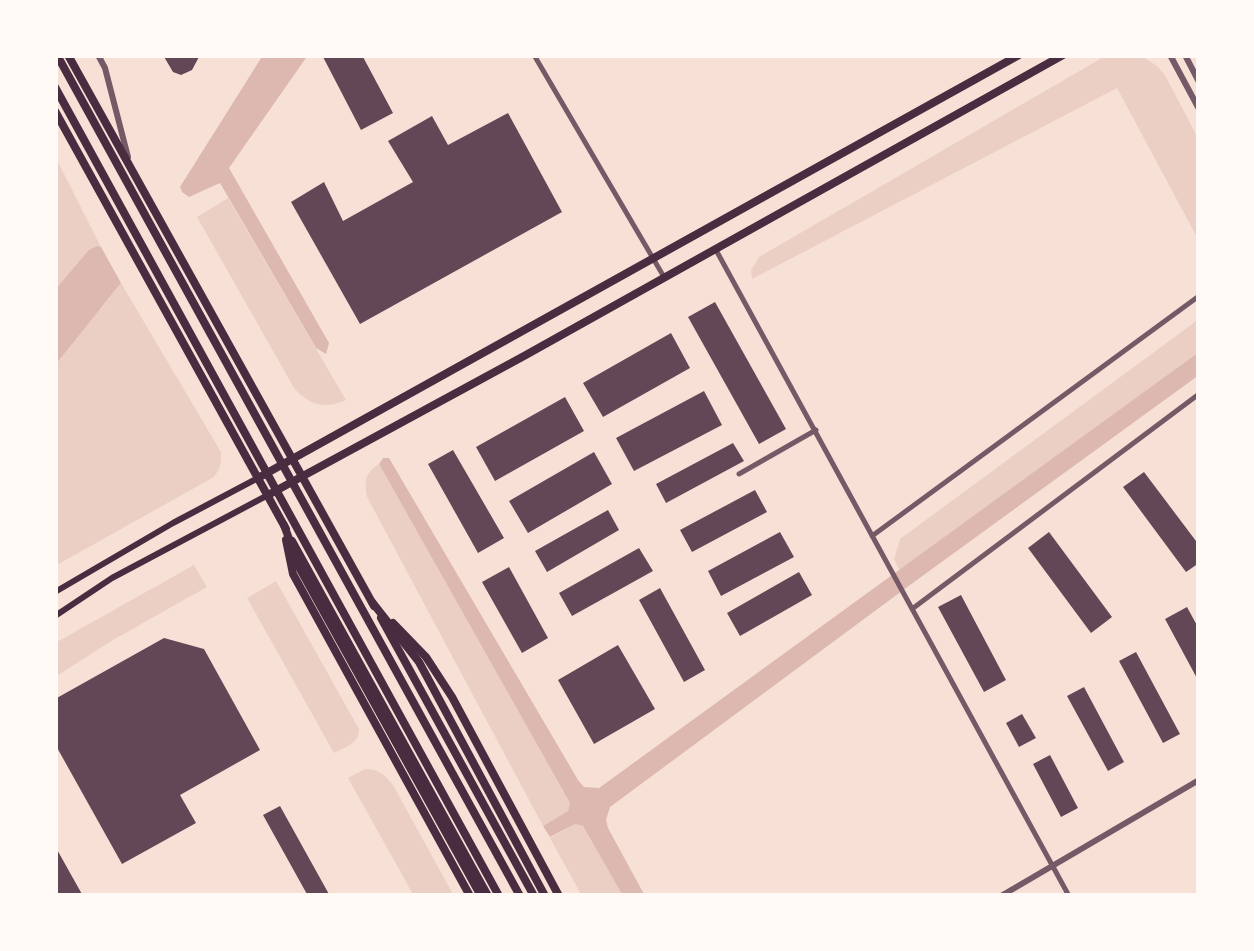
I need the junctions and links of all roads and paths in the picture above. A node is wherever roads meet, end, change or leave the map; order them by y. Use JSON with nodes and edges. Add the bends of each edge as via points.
{"nodes":[{"id":1,"x":63,"y":55,"type":"edge"},
{"id":2,"x":98,"y":55,"type":"edge"},
{"id":3,"x":534,"y":55,"type":"edge"},
{"id":4,"x":1019,"y":55,"type":"edge"},
{"id":5,"x":1063,"y":55,"type":"edge"},
{"id":6,"x":1170,"y":55,"type":"edge"},
{"id":7,"x":1186,"y":55,"type":"edge"},
{"id":8,"x":1199,"y":82,"type":"edge"},
{"id":9,"x":55,"y":86,"type":"edge"},
{"id":10,"x":1199,"y":109,"type":"edge"},
{"id":11,"x":55,"y":111,"type":"edge"},
{"id":12,"x":131,"y":168,"type":"junction"},
{"id":13,"x":715,"y":248,"type":"junction"},
{"id":14,"x":654,"y":259,"type":"junction"},
{"id":15,"x":664,"y":277,"type":"junction"},
{"id":16,"x":1199,"y":296,"type":"edge"},
{"id":17,"x":1199,"y":394,"type":"edge"},
{"id":18,"x":816,"y":430,"type":"junction"},
{"id":19,"x":293,"y":458,"type":"junction"},
{"id":20,"x":739,"y":474,"type":"dead end"},
{"id":21,"x":258,"y":478,"type":"junction"},
{"id":22,"x":304,"y":478,"type":"junction"},
{"id":23,"x":268,"y":496,"type":"junction"},
{"id":24,"x":284,"y":525,"type":"junction"},
{"id":25,"x":872,"y":536,"type":"junction"},
{"id":26,"x":55,"y":592,"type":"edge"},
{"id":27,"x":372,"y":602,"type":"junction"},
{"id":28,"x":912,"y":610,"type":"junction"},
{"id":29,"x":55,"y":616,"type":"edge"},
{"id":30,"x":422,"y":659,"type":"junction"},
{"id":31,"x":1199,"y":780,"type":"edge"},
{"id":32,"x":1053,"y":866,"type":"junction"},
{"id":33,"x":470,"y":896,"type":"edge"},
{"id":34,"x":480,"y":896,"type":"edge"},
{"id":35,"x":488,"y":896,"type":"edge"},
{"id":36,"x":499,"y":896,"type":"edge"},
{"id":37,"x":520,"y":896,"type":"edge"},
{"id":38,"x":534,"y":896,"type":"edge"},
{"id":39,"x":545,"y":896,"type":"edge"},
{"id":40,"x":559,"y":896,"type":"edge"},
{"id":41,"x":1001,"y":896,"type":"edge"},
{"id":42,"x":1070,"y":896,"type":"edge"}],
"edges":[{"from":1,"to":12,"type":"main road"},
{"from":1,"to":37,"type":"main road"},
{"from":2,"to":12,"type":"street"},
{"from":3,"to":14,"type":"street"},
{"from":4,"to":14,"type":"main road"},
{"from":5,"to":13,"type":"main road"},
{"from":6,"to":10,"type":"street"},
{"from":7,"to":8,"type":"street"},
{"from":9,"to":36,"type":"main road"},
{"from":11,"to":21,"type":"main road"},
{"from":12,"to":19,"type":"main road"},
{"from":13,"to":15,"type":"main road"},
{"from":13,"to":18,"type":"street"},
{"from":14,"to":15,"type":"street"},
{"from":14,"to":19,"type":"main road"},
{"from":15,"to":22,"type":"main road"},
{"from":16,"to":25,"type":"street"},
{"from":17,"to":28,"type":"street"},
{"from":18,"to":20,"type":"street"},
{"from":18,"to":25,"type":"street"},
{"from":19,"to":21,"type":"main road"},
{"from":19,"to":22,"type":"main road"},
{"from":21,"to":23,"type":"main road"},
{"from":21,"to":26,"type":"main road"},
{"from":22,"to":23,"type":"main road"},
{"from":22,"to":27,"type":"main road"},
{"from":23,"to":24,"type":"main road"},
{"from":23,"to":29,"type":"main road","via":[[112,578]]},
{"from":24,"to":33,"type":"main road","via":[[293,574]]},
{"from":24,"to":34,"type":"main road","via":[[300,569]]},
{"from":24,"to":35,"type":"main road"},
{"from":25,"to":28,"type":"street"},
{"from":27,"to":30,"type":"main road"},
{"from":27,"to":38,"type":"main road"},
{"from":28,"to":32,"type":"street"},
{"from":30,"to":39,"type":"main road"},
{"from":30,"to":40,"type":"main road","via":[[452,697]]},
{"from":31,"to":32,"type":"street"},
{"from":32,"to":41,"type":"street"},
{"from":32,"to":42,"type":"street"}]}
